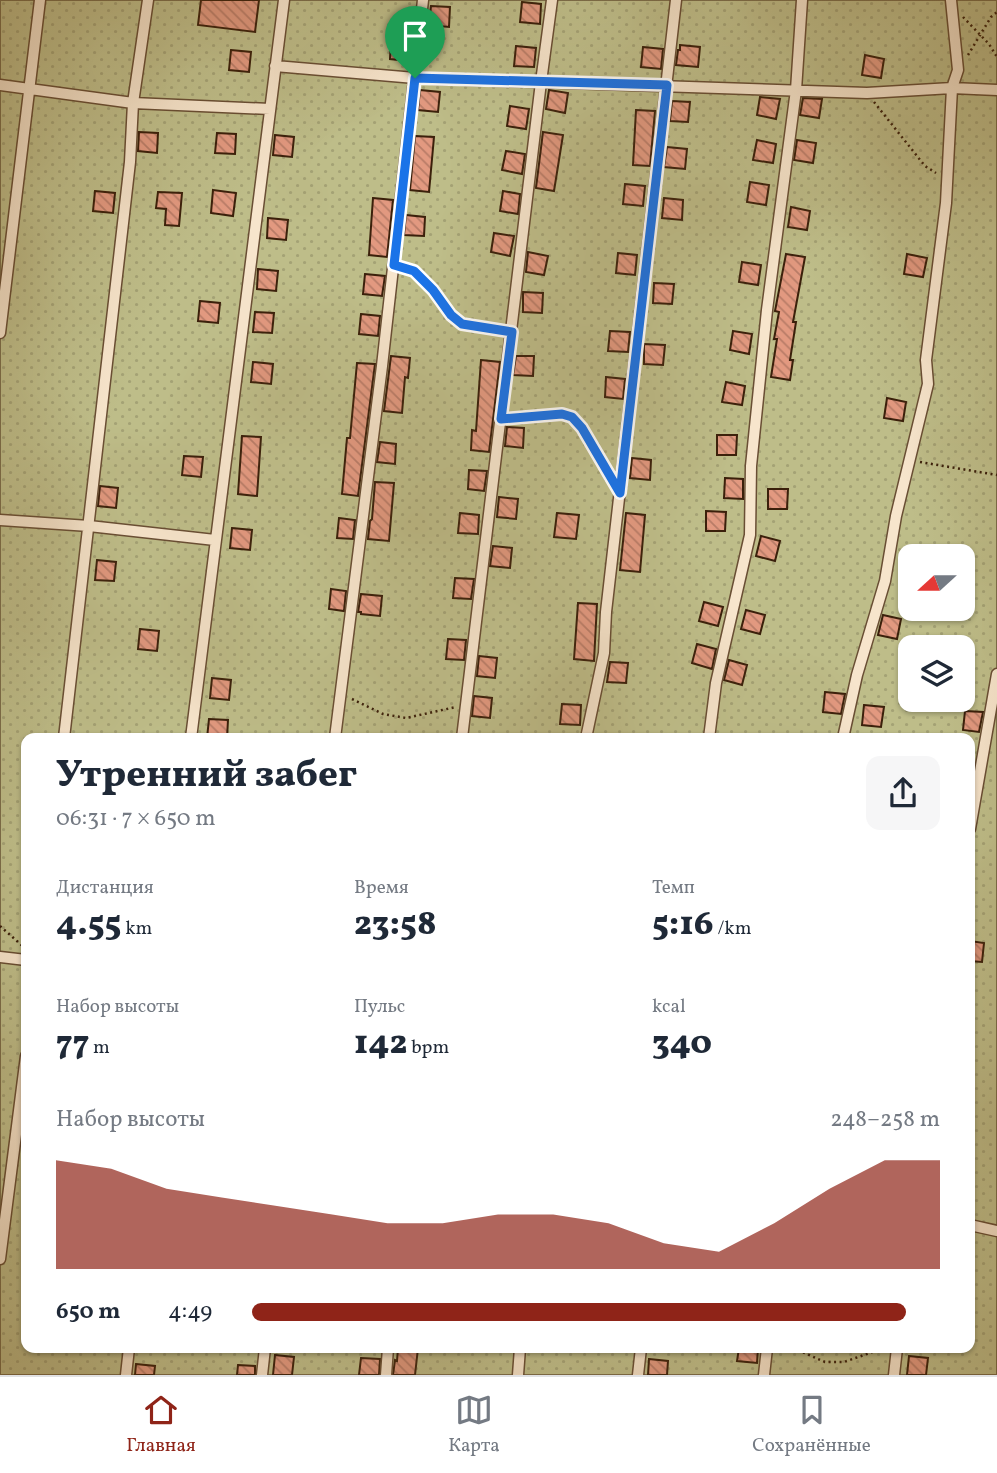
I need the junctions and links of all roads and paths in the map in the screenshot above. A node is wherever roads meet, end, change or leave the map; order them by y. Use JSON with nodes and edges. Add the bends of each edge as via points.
{"nodes":[{"id":1,"x":40,"y":0,"type":"edge"},
{"id":2,"x":148,"y":0,"type":"edge"},
{"id":3,"x":284,"y":0,"type":"edge"},
{"id":4,"x":423,"y":0,"type":"edge"},
{"id":5,"x":552,"y":0,"type":"edge"},
{"id":6,"x":676,"y":0,"type":"edge"},
{"id":7,"x":802,"y":0,"type":"edge"},
{"id":8,"x":951,"y":1,"type":"edge"},
{"id":9,"x":997,"y":12,"type":"edge"},
{"id":10,"x":981,"y":36,"type":"junction"},
{"id":11,"x":997,"y":57,"type":"edge"},
{"id":12,"x":275,"y":66,"type":"junction"},
{"id":13,"x":958,"y":69,"type":"junction"},
{"id":14,"x":415,"y":78,"type":"junction"},
{"id":15,"x":541,"y":82,"type":"junction"},
{"id":16,"x":0,"y":85,"type":"edge"},
{"id":17,"x":667,"y":85,"type":"junction"},
{"id":18,"x":952,"y":88,"type":"junction"},
{"id":19,"x":28,"y":89,"type":"junction"},
{"id":20,"x":796,"y":90,"type":"junction"},
{"id":21,"x":997,"y":90,"type":"edge"},
{"id":22,"x":867,"y":93,"type":"junction"},
{"id":23,"x":133,"y":103,"type":"junction"},
{"id":24,"x":270,"y":109,"type":"junction"},
{"id":25,"x":947,"y":181,"type":"junction"},
{"id":26,"x":394,"y":265,"type":"junction"},
{"id":27,"x":512,"y":332,"type":"junction"},
{"id":28,"x":0,"y":333,"type":"edge"},
{"id":29,"x":501,"y":419,"type":"junction"},
{"id":30,"x":909,"y":461,"type":"junction"},
{"id":31,"x":997,"y":475,"type":"edge"},
{"id":32,"x":620,"y":493,"type":"junction"},
{"id":33,"x":0,"y":520,"type":"edge"},
{"id":34,"x":89,"y":526,"type":"junction"},
{"id":35,"x":215,"y":540,"type":"junction"},
{"id":36,"x":997,"y":674,"type":"edge"},
{"id":37,"x":340,"y":698,"type":"junction"},
{"id":38,"x":466,"y":705,"type":"junction"},
{"id":39,"x":65,"y":733,"type":"edge"},
{"id":40,"x":192,"y":733,"type":"edge"},
{"id":41,"x":336,"y":733,"type":"edge"},
{"id":42,"x":463,"y":733,"type":"edge"},
{"id":43,"x":587,"y":733,"type":"edge"},
{"id":44,"x":710,"y":733,"type":"edge"},
{"id":45,"x":845,"y":733,"type":"edge"},
{"id":46,"x":975,"y":800,"type":"edge"},
{"id":47,"x":0,"y":926,"type":"edge"},
{"id":48,"x":21,"y":945,"type":"edge"},
{"id":49,"x":0,"y":957,"type":"edge"},
{"id":50,"x":21,"y":959,"type":"edge"},
{"id":51,"x":21,"y":1095,"type":"edge"},
{"id":52,"x":975,"y":1226,"type":"edge"},
{"id":53,"x":997,"y":1231,"type":"edge"},
{"id":54,"x":0,"y":1259,"type":"edge"},
{"id":55,"x":128,"y":1353,"type":"edge"},
{"id":56,"x":264,"y":1353,"type":"edge"},
{"id":57,"x":388,"y":1353,"type":"edge"},
{"id":58,"x":520,"y":1353,"type":"edge"},
{"id":59,"x":640,"y":1353,"type":"edge"},
{"id":60,"x":766,"y":1353,"type":"edge"},
{"id":61,"x":804,"y":1353,"type":"edge"},
{"id":62,"x":870,"y":1353,"type":"edge"},
{"id":63,"x":896,"y":1353,"type":"edge"},
{"id":64,"x":126,"y":1375,"type":"edge"},
{"id":65,"x":262,"y":1375,"type":"edge"},
{"id":66,"x":386,"y":1375,"type":"edge"},
{"id":67,"x":518,"y":1375,"type":"edge"},
{"id":68,"x":638,"y":1375,"type":"edge"},
{"id":69,"x":764,"y":1375,"type":"edge"},
{"id":70,"x":894,"y":1375,"type":"edge"}],
"edges":[{"from":1,"to":19,"type":"street"},
{"from":2,"to":23,"type":"street"},
{"from":3,"to":12,"type":"street"},
{"from":4,"to":14,"type":"street"},
{"from":5,"to":15,"type":"street"},
{"from":6,"to":17,"type":"street"},
{"from":7,"to":20,"type":"street"},
{"from":8,"to":10,"type":"path"},
{"from":8,"to":13,"type":"street"},
{"from":9,"to":10,"type":"path"},
{"from":10,"to":11,"type":"path"},
{"from":10,"to":13,"type":"path"},
{"from":12,"to":14,"type":"street"},
{"from":12,"to":24,"type":"street"},
{"from":13,"to":18,"type":"street"},
{"from":14,"to":15,"type":"street"},
{"from":14,"to":26,"type":"street"},
{"from":15,"to":17,"type":"street"},
{"from":15,"to":27,"type":"street"},
{"from":16,"to":19,"type":"street"},
{"from":17,"to":20,"type":"street"},
{"from":17,"to":32,"type":"street"},
{"from":18,"to":21,"type":"street"},
{"from":18,"to":22,"type":"street"},
{"from":18,"to":25,"type":"street"},
{"from":19,"to":23,"type":"street"},
{"from":19,"to":28,"type":"street"},
{"from":20,"to":22,"type":"street"},
{"from":20,"to":44,"type":"street","via":[[753,440],[750,535],[716,683]]},
{"from":22,"to":25,"type":"path","via":[[925,166]]},
{"from":23,"to":24,"type":"street"},
{"from":23,"to":34,"type":"street"},
{"from":24,"to":35,"type":"street"},
{"from":25,"to":30,"type":"street","via":[[926,360],[928,384]]},
{"from":26,"to":27,"type":"path","via":[[414,271],[462,324]]},
{"from":26,"to":37,"type":"street"},
{"from":27,"to":29,"type":"street"},
{"from":29,"to":32,"type":"path","via":[[572,417]]},
{"from":29,"to":38,"type":"street"},
{"from":30,"to":31,"type":"path"},
{"from":30,"to":45,"type":"street","via":[[885,581]]},
{"from":32,"to":43,"type":"street","via":[[604,653]]},
{"from":33,"to":34,"type":"street"},
{"from":34,"to":35,"type":"street"},
{"from":34,"to":39,"type":"street"},
{"from":35,"to":40,"type":"street"},
{"from":36,"to":46,"type":"street"},
{"from":37,"to":38,"type":"path","via":[[406,718]]},
{"from":37,"to":41,"type":"street"},
{"from":38,"to":42,"type":"street"},
{"from":47,"to":48,"type":"path"},
{"from":49,"to":50,"type":"street"},
{"from":51,"to":54,"type":"street"},
{"from":52,"to":53,"type":"street"},
{"from":55,"to":64,"type":"street"},
{"from":56,"to":65,"type":"street"},
{"from":57,"to":66,"type":"street"},
{"from":58,"to":67,"type":"street"},
{"from":59,"to":68,"type":"street"},
{"from":60,"to":69,"type":"street"},
{"from":61,"to":62,"type":"path","via":[[825,1362],[844,1362]]},
{"from":63,"to":70,"type":"street"}]}
